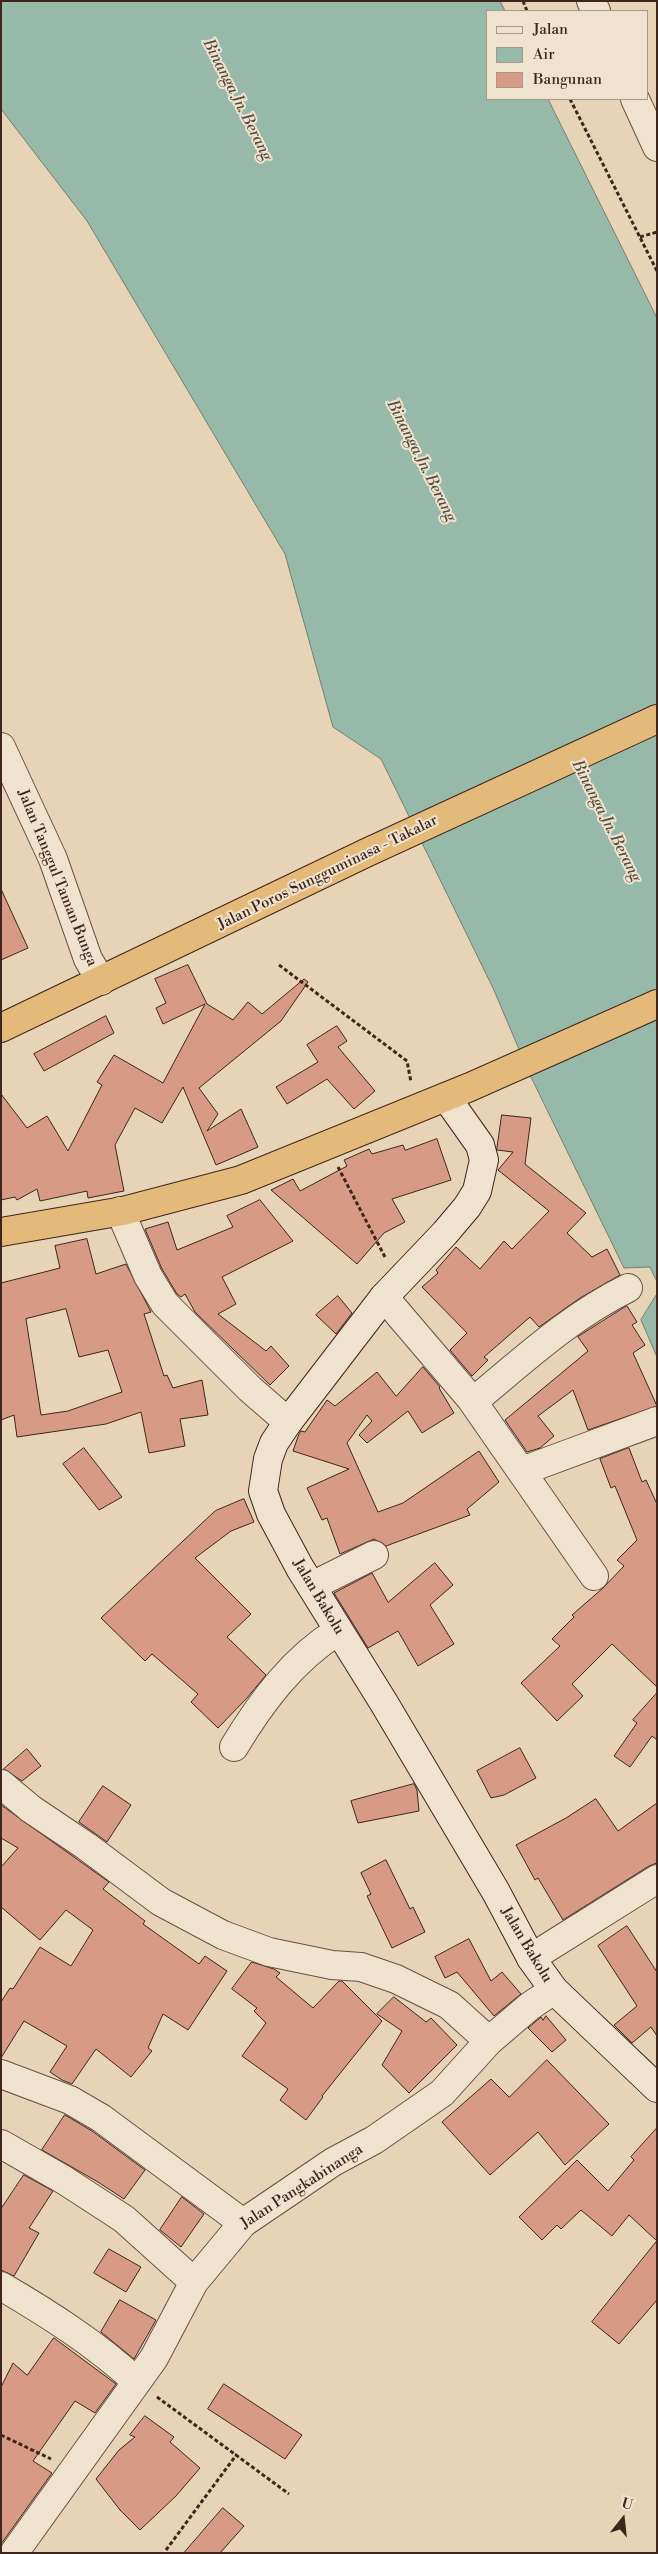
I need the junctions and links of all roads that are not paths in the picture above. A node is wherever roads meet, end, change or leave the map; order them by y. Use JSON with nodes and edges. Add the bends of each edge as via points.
{"nodes":[{"id":1,"x":635,"y":100,"type":"edge"},
{"id":2,"x":657,"y":147,"type":"edge"},
{"id":3,"x":657,"y":720,"type":"edge"},
{"id":4,"x":1,"y":747,"type":"edge"},
{"id":5,"x":101,"y":981,"type":"junction"},
{"id":6,"x":657,"y":1004,"type":"edge"},
{"id":7,"x":1,"y":1028,"type":"edge"},
{"id":8,"x":458,"y":1092,"type":"junction"},
{"id":9,"x":120,"y":1212,"type":"junction"},
{"id":10,"x":1,"y":1232,"type":"edge"},
{"id":11,"x":628,"y":1288,"type":"dead end"},
{"id":12,"x":384,"y":1298,"type":"junction"},
{"id":13,"x":471,"y":1399,"type":"junction"},
{"id":14,"x":280,"y":1415,"type":"junction"},
{"id":15,"x":657,"y":1421,"type":"edge"},
{"id":16,"x":522,"y":1470,"type":"junction"},
{"id":17,"x":374,"y":1555,"type":"dead end"},
{"id":18,"x":594,"y":1576,"type":"dead end"},
{"id":19,"x":312,"y":1586,"type":"junction"},
{"id":20,"x":329,"y":1638,"type":"junction"},
{"id":21,"x":234,"y":1747,"type":"dead end"},
{"id":22,"x":1,"y":1784,"type":"edge"},
{"id":23,"x":657,"y":1879,"type":"edge"},
{"id":24,"x":531,"y":1958,"type":"junction"},
{"id":25,"x":541,"y":1998,"type":"junction"},
{"id":26,"x":489,"y":2041,"type":"junction"},
{"id":27,"x":1,"y":2074,"type":"edge"},
{"id":28,"x":657,"y":2088,"type":"edge"},
{"id":29,"x":1,"y":2144,"type":"edge"},
{"id":30,"x":242,"y":2223,"type":"junction"},
{"id":31,"x":194,"y":2282,"type":"junction"},
{"id":32,"x":1,"y":2286,"type":"edge"},
{"id":33,"x":137,"y":2382,"type":"junction"},
{"id":34,"x":14,"y":2553,"type":"edge"}],
"edges":[{"from":1,"to":2,"type":"street"},
{"from":3,"to":5,"type":"highway","name":"Jalan Poros Sungguminasa - Takalar","via":[[368,852]]},
{"from":4,"to":5,"type":"street","name":"Jalan Tanggul Taman Bunga","via":[[53,859],[88,959]]},
{"from":5,"to":7,"type":"highway","name":"Jalan Poros Sungguminasa - Takalar"},
{"from":6,"to":8,"type":"highway"},
{"from":8,"to":9,"type":"highway","via":[[241,1180]]},
{"from":8,"to":12,"type":"street","name":"Jalan Bakolu","via":[[484,1160],[476,1191],[467,1207]]},
{"from":9,"to":10,"type":"highway"},
{"from":9,"to":14,"type":"street","via":[[148,1276],[165,1304]]},
{"from":11,"to":13,"type":"street","via":[[581,1314],[482,1395]]},
{"from":12,"to":13,"type":"street"},
{"from":12,"to":14,"type":"street","name":"Jalan Bakolu"},
{"from":13,"to":16,"type":"street"},
{"from":14,"to":19,"type":"street","name":"Jalan Bakolu","via":[[263,1491],[271,1514]]},
{"from":15,"to":16,"type":"street"},
{"from":16,"to":18,"type":"street"},
{"from":17,"to":19,"type":"street"},
{"from":19,"to":20,"type":"street","name":"Jalan Bakolu"},
{"from":20,"to":21,"type":"street","via":[[272,1690]]},
{"from":20,"to":24,"type":"street","name":"Jalan Bakolu","via":[[384,1703],[496,1892]]},
{"from":22,"to":26,"type":"street","via":[[161,1902],[224,1935],[269,1952],[332,1965],[361,1967],[396,1979],[449,2005]]},
{"from":23,"to":24,"type":"street"},
{"from":24,"to":25,"type":"street","name":"Jalan Bakolu"},
{"from":25,"to":26,"type":"street","name":"Jalan Pangkabinanga"},
{"from":25,"to":28,"type":"street","name":"Jalan Bakolu"},
{"from":26,"to":30,"type":"street","name":"Jalan Pangkabinanga","via":[[442,2092],[412,2115],[333,2162]]},
{"from":27,"to":30,"type":"street","via":[[70,2100],[101,2118]]},
{"from":29,"to":31,"type":"street","via":[[124,2219]]},
{"from":30,"to":31,"type":"street","name":"Jalan Pangkabinanga"},
{"from":31,"to":33,"type":"street","name":"Jalan Pangkabinanga","via":[[154,2358]]},
{"from":32,"to":33,"type":"street","via":[[59,2321],[113,2360]]},
{"from":33,"to":34,"type":"street","name":"Jalan Pangkabinanga"}]}
